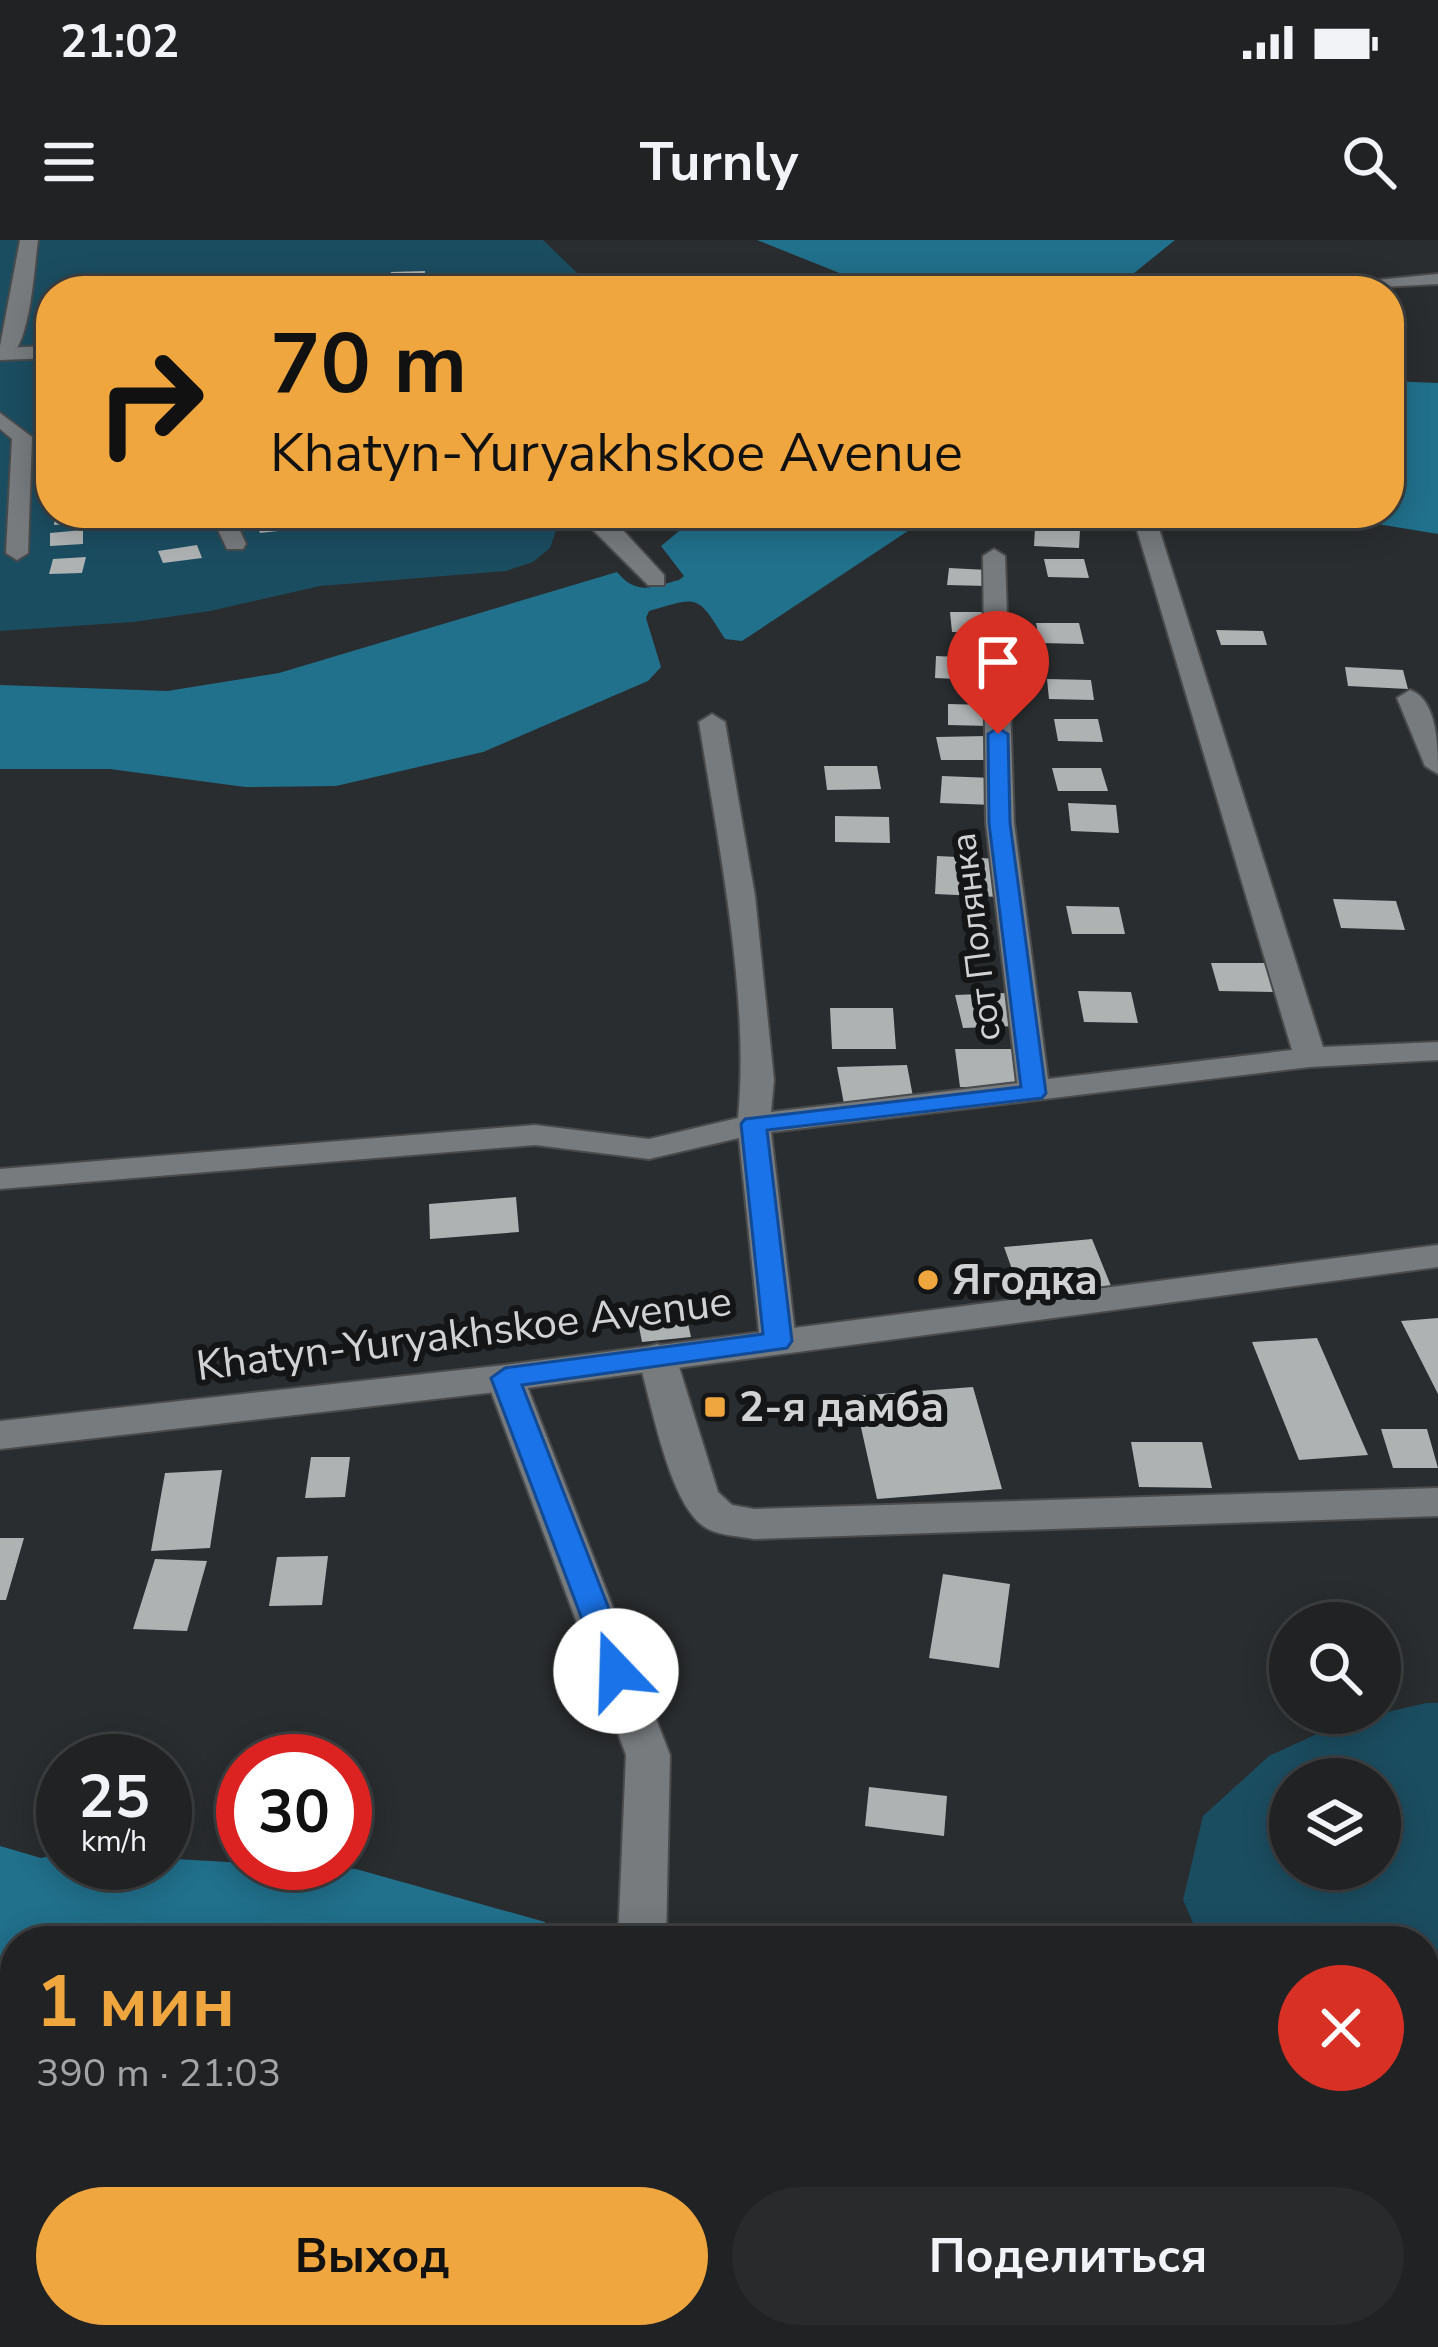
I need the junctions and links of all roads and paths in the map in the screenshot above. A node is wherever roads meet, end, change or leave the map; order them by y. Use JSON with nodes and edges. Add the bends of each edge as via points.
{"nodes":[{"id":1,"x":29,"y":240,"type":"edge"},
{"id":2,"x":1438,"y":279,"type":"edge"},
{"id":3,"x":1404,"y":282,"type":"edge"},
{"id":4,"x":36,"y":353,"type":"edge"},
{"id":5,"x":3,"y":354,"type":"edge"},
{"id":6,"x":0,"y":419,"type":"edge"},
{"id":7,"x":228,"y":528,"type":"edge"},
{"id":8,"x":604,"y":528,"type":"edge"},
{"id":9,"x":1148,"y":528,"type":"edge"},
{"id":10,"x":235,"y":544,"type":"dead end"},
{"id":11,"x":17,"y":553,"type":"dead end"},
{"id":12,"x":994,"y":556,"type":"dead end"},
{"id":13,"x":656,"y":580,"type":"dead end"},
{"id":14,"x":1410,"y":698,"type":"dead end"},
{"id":15,"x":712,"y":722,"type":"dead end"},
{"id":16,"x":1438,"y":766,"type":"edge"},
{"id":17,"x":1438,"y":1052,"type":"edge"},
{"id":18,"x":1310,"y":1057,"type":"junction"},
{"id":19,"x":1034,"y":1093,"type":"junction"},
{"id":20,"x":754,"y":1124,"type":"junction"},
{"id":21,"x":0,"y":1179,"type":"edge"},
{"id":22,"x":1438,"y":1256,"type":"edge"},
{"id":23,"x":778,"y":1341,"type":"junction"},
{"id":24,"x":657,"y":1357,"type":"junction"},
{"id":25,"x":505,"y":1378,"type":"junction"},
{"id":26,"x":0,"y":1435,"type":"edge"},
{"id":27,"x":1438,"y":1502,"type":"edge"},
{"id":28,"x":643,"y":1926,"type":"edge"}],
"edges":[{"from":1,"to":5,"type":"street","via":[[16,328]]},
{"from":2,"to":3,"type":"street"},
{"from":4,"to":5,"type":"street"},
{"from":6,"to":11,"type":"street","via":[[22,437]]},
{"from":7,"to":10,"type":"street"},
{"from":8,"to":13,"type":"street"},
{"from":9,"to":18,"type":"street"},
{"from":12,"to":19,"type":"street","name":"сот Полянка","via":[[1000,823]]},
{"from":14,"to":16,"type":"street"},
{"from":15,"to":20,"type":"street","via":[[741,896],[758,1080]]},
{"from":17,"to":18,"type":"street","name":"сот Полянка"},
{"from":18,"to":19,"type":"street","name":"сот Полянка"},
{"from":19,"to":20,"type":"street","name":"сот Полянка"},
{"from":20,"to":21,"type":"street","name":"сот Полянка","via":[[649,1149],[536,1135]]},
{"from":20,"to":23,"type":"street"},
{"from":22,"to":23,"type":"street","name":"Khatyn-Yuryakhskoe Avenue"},
{"from":23,"to":24,"type":"street","name":"Khatyn-Yuryakhskoe Avenue"},
{"from":24,"to":25,"type":"street","name":"Khatyn-Yuryakhskoe Avenue"},
{"from":24,"to":27,"type":"street","via":[[700,1499],[720,1518],[754,1524]]},
{"from":25,"to":26,"type":"street","name":"Khatyn-Yuryakhskoe Avenue"},
{"from":25,"to":28,"type":"street","via":[[648,1755]]}]}
